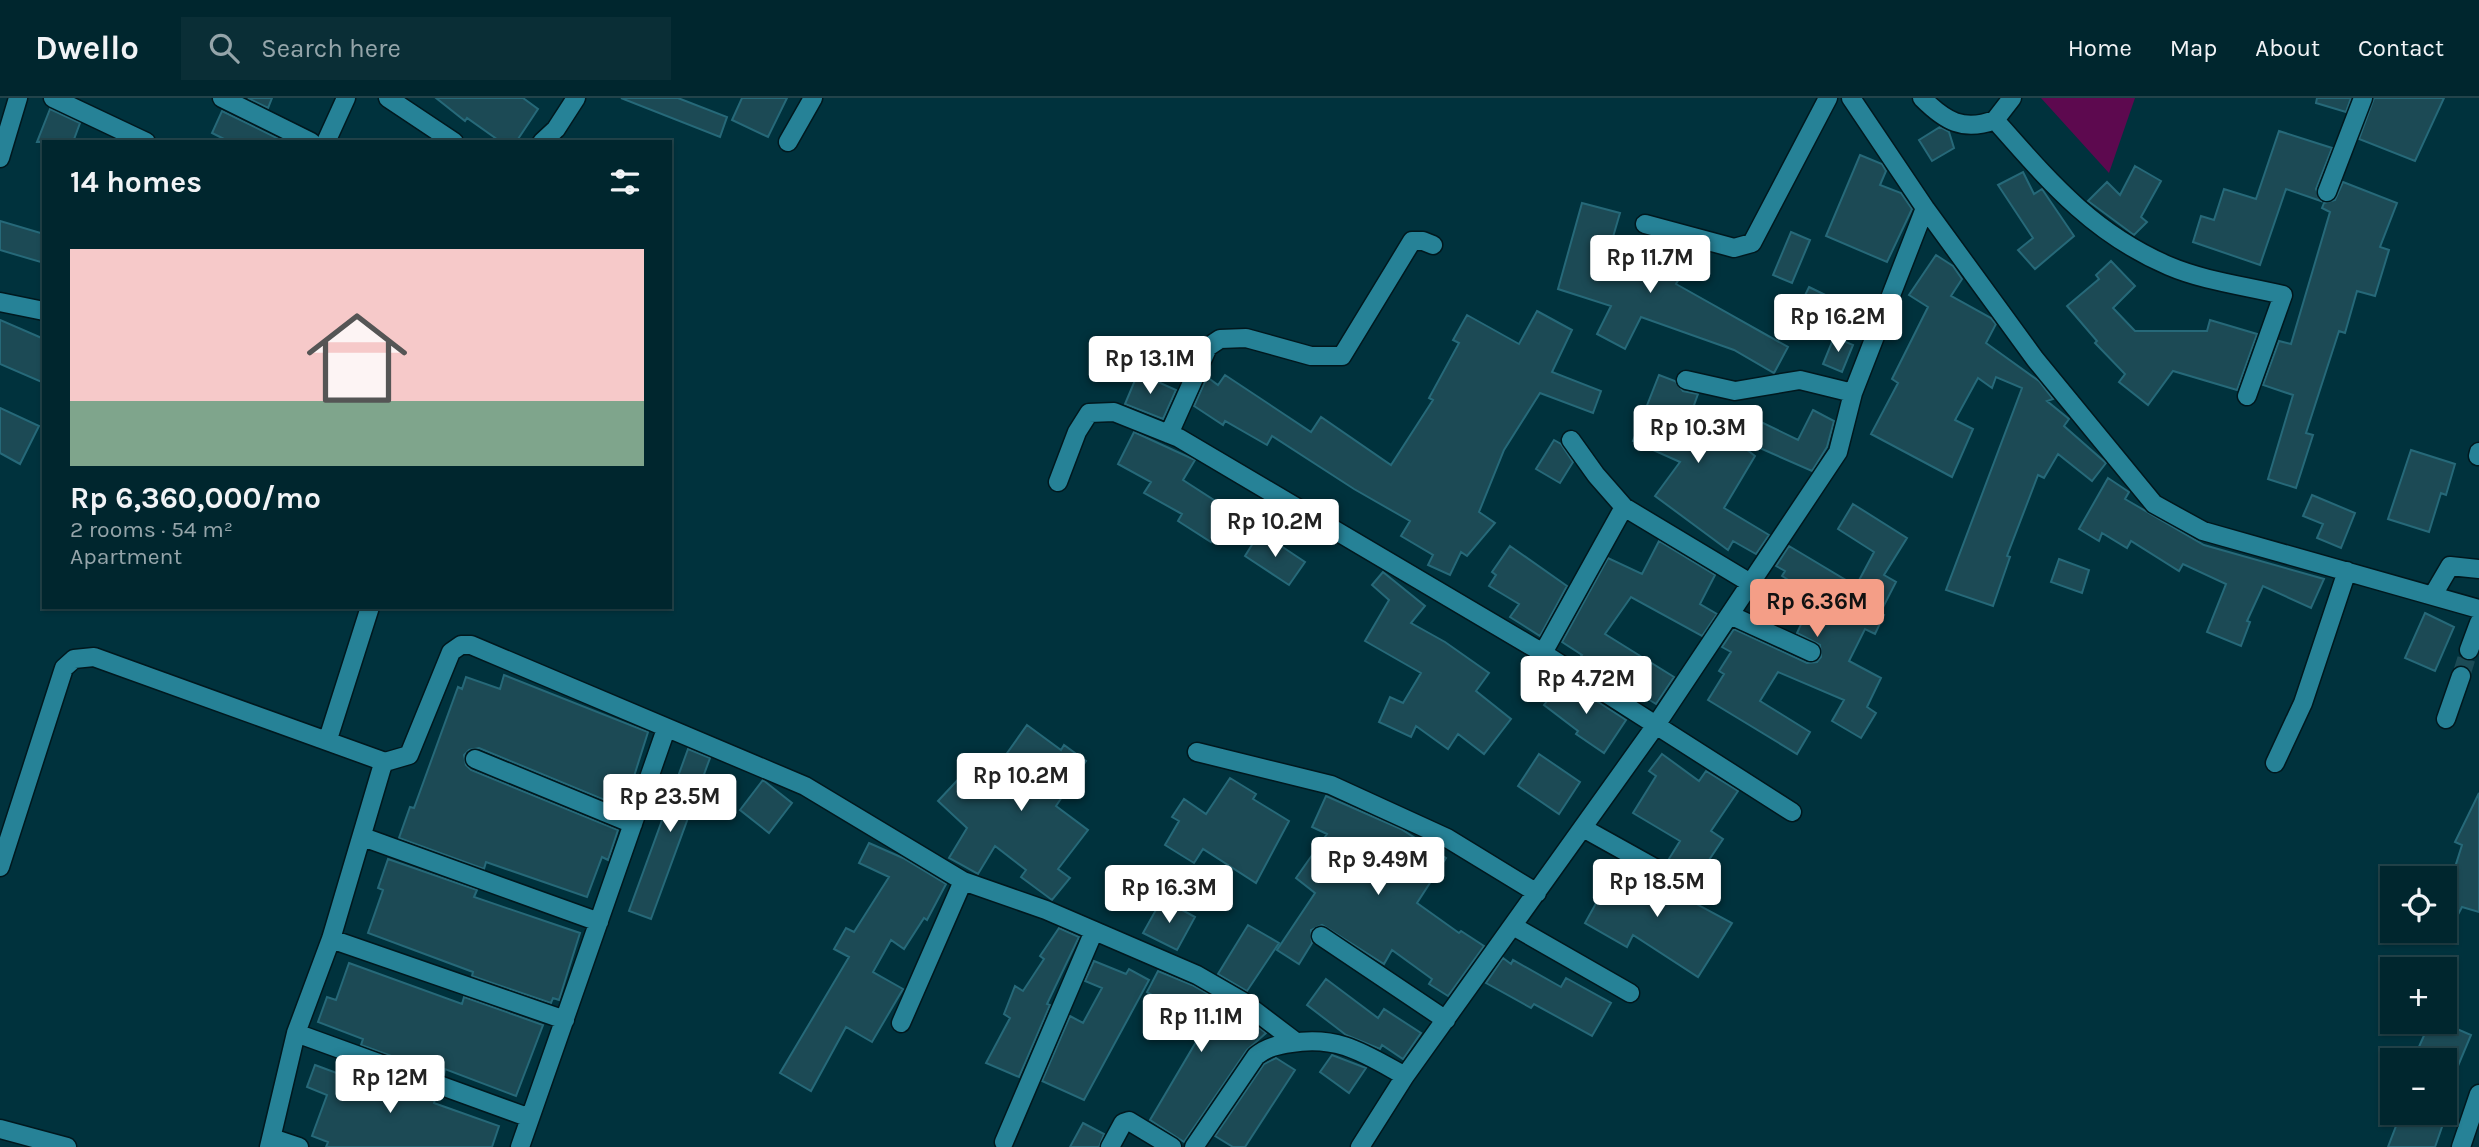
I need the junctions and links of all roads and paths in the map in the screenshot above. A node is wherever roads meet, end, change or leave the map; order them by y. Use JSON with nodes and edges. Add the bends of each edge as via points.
{"nodes":[{"id":1,"x":18,"y":98,"type":"edge"},
{"id":2,"x":53,"y":98,"type":"edge"},
{"id":3,"x":222,"y":98,"type":"edge"},
{"id":4,"x":346,"y":98,"type":"edge"},
{"id":5,"x":388,"y":98,"type":"edge"},
{"id":6,"x":576,"y":98,"type":"edge"},
{"id":7,"x":813,"y":98,"type":"edge"},
{"id":8,"x":1828,"y":98,"type":"edge"},
{"id":9,"x":1851,"y":98,"type":"edge"},
{"id":10,"x":1922,"y":98,"type":"edge"},
{"id":11,"x":2012,"y":98,"type":"edge"},
{"id":12,"x":2363,"y":98,"type":"edge"},
{"id":13,"x":1995,"y":120,"type":"junction"},
{"id":14,"x":142,"y":140,"type":"edge"},
{"id":15,"x":306,"y":140,"type":"edge"},
{"id":16,"x":327,"y":140,"type":"edge"},
{"id":17,"x":451,"y":140,"type":"edge"},
{"id":18,"x":544,"y":140,"type":"edge"},
{"id":19,"x":788,"y":142,"type":"dead end"},
{"id":20,"x":0,"y":158,"type":"edge"},
{"id":21,"x":2327,"y":192,"type":"dead end"},
{"id":22,"x":1925,"y":208,"type":"junction"},
{"id":23,"x":1644,"y":224,"type":"dead end"},
{"id":24,"x":1433,"y":245,"type":"dead end"},
{"id":25,"x":0,"y":302,"type":"edge"},
{"id":26,"x":42,"y":311,"type":"edge"},
{"id":27,"x":1686,"y":380,"type":"dead end"},
{"id":28,"x":1853,"y":393,"type":"junction"},
{"id":29,"x":2247,"y":396,"type":"dead end"},
{"id":30,"x":1169,"y":434,"type":"junction"},
{"id":31,"x":1571,"y":440,"type":"dead end"},
{"id":32,"x":1058,"y":482,"type":"dead end"},
{"id":33,"x":1624,"y":507,"type":"junction"},
{"id":34,"x":2479,"y":569,"type":"edge"},
{"id":35,"x":2347,"y":572,"type":"junction"},
{"id":36,"x":1752,"y":583,"type":"junction"},
{"id":37,"x":2439,"y":583,"type":"junction"},
{"id":38,"x":369,"y":609,"type":"edge"},
{"id":39,"x":2479,"y":609,"type":"edge"},
{"id":40,"x":1730,"y":615,"type":"junction"},
{"id":41,"x":2479,"y":623,"type":"edge"},
{"id":42,"x":2469,"y":650,"type":"tunnel mouth"},
{"id":43,"x":1811,"y":652,"type":"dead end"},
{"id":44,"x":1544,"y":653,"type":"junction"},
{"id":45,"x":2461,"y":676,"type":"tunnel mouth"},
{"id":46,"x":2446,"y":719,"type":"dead end"},
{"id":47,"x":1656,"y":725,"type":"junction"},
{"id":48,"x":666,"y":729,"type":"junction"},
{"id":49,"x":328,"y":739,"type":"junction"},
{"id":50,"x":1197,"y":752,"type":"dead end"},
{"id":51,"x":475,"y":759,"type":"dead end"},
{"id":52,"x":385,"y":762,"type":"junction"},
{"id":53,"x":2275,"y":763,"type":"dead end"},
{"id":54,"x":1792,"y":812,"type":"dead end"},
{"id":55,"x":633,"y":824,"type":"junction"},
{"id":56,"x":1583,"y":828,"type":"junction"},
{"id":57,"x":363,"y":837,"type":"junction"},
{"id":58,"x":0,"y":867,"type":"edge"},
{"id":59,"x":963,"y":881,"type":"junction"},
{"id":60,"x":1698,"y":892,"type":"dead end"},
{"id":61,"x":1537,"y":893,"type":"junction"},
{"id":62,"x":599,"y":922,"type":"junction"},
{"id":63,"x":1513,"y":926,"type":"junction"},
{"id":64,"x":1094,"y":931,"type":"junction"},
{"id":65,"x":1321,"y":936,"type":"dead end"},
{"id":66,"x":331,"y":939,"type":"junction"},
{"id":67,"x":1630,"y":993,"type":"dead end"},
{"id":68,"x":565,"y":1020,"type":"junction"},
{"id":69,"x":1446,"y":1020,"type":"junction"},
{"id":70,"x":901,"y":1023,"type":"dead end"},
{"id":71,"x":296,"y":1033,"type":"junction"},
{"id":72,"x":1296,"y":1042,"type":"junction"},
{"id":73,"x":1405,"y":1076,"type":"junction"},
{"id":74,"x":2479,"y":1094,"type":"edge"},
{"id":75,"x":530,"y":1118,"type":"junction"},
{"id":76,"x":0,"y":1129,"type":"edge"},
{"id":77,"x":271,"y":1142,"type":"edge"},
{"id":78,"x":1004,"y":1142,"type":"dead end"},
{"id":79,"x":67,"y":1147,"type":"edge"},
{"id":80,"x":299,"y":1147,"type":"edge"},
{"id":81,"x":520,"y":1147,"type":"edge"},
{"id":82,"x":1110,"y":1147,"type":"edge"},
{"id":83,"x":1172,"y":1147,"type":"edge"},
{"id":84,"x":1195,"y":1147,"type":"edge"},
{"id":85,"x":1360,"y":1147,"type":"edge"},
{"id":86,"x":2461,"y":1147,"type":"edge"}],
"edges":[{"from":1,"to":20,"type":"street"},
{"from":2,"to":14,"type":"street"},
{"from":3,"to":15,"type":"street"},
{"from":4,"to":16,"type":"street"},
{"from":5,"to":17,"type":"street"},
{"from":6,"to":18,"type":"street"},
{"from":7,"to":19,"type":"street"},
{"from":8,"to":23,"type":"street","via":[[1752,243],[1734,248]]},
{"from":9,"to":22,"type":"street"},
{"from":10,"to":13,"type":"street","via":[[1951,123],[1967,126]]},
{"from":11,"to":13,"type":"street"},
{"from":12,"to":21,"type":"street"},
{"from":13,"to":29,"type":"street","via":[[2063,197],[2104,231],[2171,267],[2283,295]]},
{"from":22,"to":28,"type":"street"},
{"from":22,"to":35,"type":"street","via":[[2035,359],[2154,504],[2203,531]]},
{"from":24,"to":30,"type":"street","via":[[1412,242],[1342,356],[1311,355],[1245,338],[1230,337],[1208,347]]},
{"from":25,"to":26,"type":"street"},
{"from":27,"to":28,"type":"street","via":[[1735,391],[1800,380]]},
{"from":28,"to":36,"type":"street","via":[[1838,452]]},
{"from":30,"to":32,"type":"street","via":[[1114,412],[1089,414]]},
{"from":30,"to":44,"type":"street"},
{"from":31,"to":33,"type":"street"},
{"from":33,"to":36,"type":"street"},
{"from":33,"to":44,"type":"street"},
{"from":34,"to":37,"type":"street","via":[[2455,565]]},
{"from":35,"to":37,"type":"street"},
{"from":35,"to":53,"type":"street","via":[[2303,703]]},
{"from":36,"to":40,"type":"street"},
{"from":37,"to":39,"type":"street"},
{"from":38,"to":49,"type":"street"},
{"from":40,"to":43,"type":"street"},
{"from":40,"to":47,"type":"street"},
{"from":41,"to":42,"type":"street"},
{"from":44,"to":47,"type":"street"},
{"from":45,"to":46,"type":"street"},
{"from":47,"to":54,"type":"street"},
{"from":47,"to":56,"type":"street"},
{"from":48,"to":52,"type":"street","via":[[471,645],[461,645],[451,652],[409,755]]},
{"from":48,"to":55,"type":"street"},
{"from":48,"to":59,"type":"street","via":[[805,786]]},
{"from":49,"to":52,"type":"street"},
{"from":49,"to":58,"type":"street","via":[[94,657],[75,659],[64,668]]},
{"from":50,"to":61,"type":"street","via":[[1331,785],[1447,838]]},
{"from":51,"to":55,"type":"street"},
{"from":52,"to":57,"type":"street"},
{"from":55,"to":62,"type":"street"},
{"from":56,"to":60,"type":"street"},
{"from":56,"to":61,"type":"street"},
{"from":57,"to":62,"type":"street"},
{"from":57,"to":66,"type":"street"},
{"from":59,"to":64,"type":"street"},
{"from":59,"to":70,"type":"street"},
{"from":61,"to":63,"type":"street"},
{"from":62,"to":68,"type":"street"},
{"from":63,"to":67,"type":"street"},
{"from":63,"to":69,"type":"street"},
{"from":64,"to":72,"type":"street","via":[[1196,975],[1242,1001]]},
{"from":64,"to":78,"type":"street"},
{"from":65,"to":69,"type":"street"},
{"from":66,"to":68,"type":"street"},
{"from":66,"to":71,"type":"street"},
{"from":68,"to":75,"type":"street"},
{"from":69,"to":73,"type":"street"},
{"from":71,"to":75,"type":"street"},
{"from":71,"to":77,"type":"street"},
{"from":72,"to":73,"type":"street","via":[[1334,1041]]},
{"from":72,"to":84,"type":"street","via":[[1265,1049],[1256,1056]]},
{"from":73,"to":85,"type":"street"},
{"from":74,"to":86,"type":"street"},
{"from":75,"to":81,"type":"street"},
{"from":76,"to":79,"type":"street"},
{"from":77,"to":80,"type":"street"},
{"from":82,"to":83,"type":"street","via":[[1123,1123],[1129,1121]]}]}
